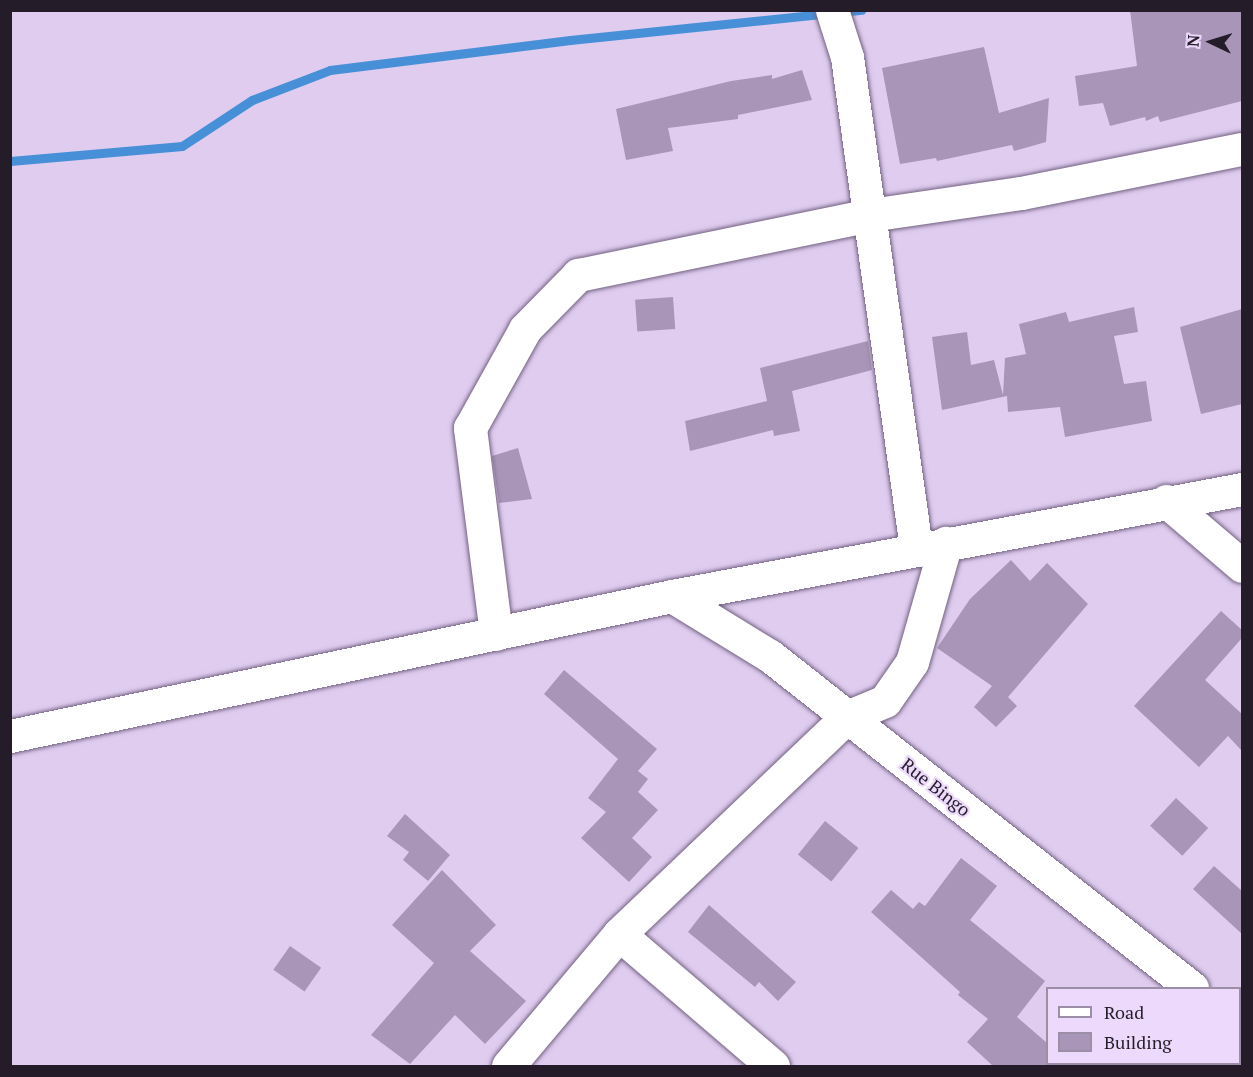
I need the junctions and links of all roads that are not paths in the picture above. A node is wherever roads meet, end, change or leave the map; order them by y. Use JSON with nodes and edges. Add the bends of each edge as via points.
{"nodes":[{"id":1,"x":832,"y":10,"type":"edge"},
{"id":2,"x":1242,"y":149,"type":"edge"},
{"id":3,"x":870,"y":215,"type":"junction"},
{"id":4,"x":1242,"y":489,"type":"edge"},
{"id":5,"x":1166,"y":501,"type":"junction"},
{"id":6,"x":931,"y":547,"type":"junction"},
{"id":7,"x":1242,"y":566,"type":"edge"},
{"id":8,"x":672,"y":596,"type":"junction"},
{"id":9,"x":496,"y":633,"type":"junction"},
{"id":10,"x":847,"y":717,"type":"junction"},
{"id":11,"x":10,"y":736,"type":"edge"},
{"id":12,"x":619,"y":934,"type":"junction"},
{"id":13,"x":1191,"y":987,"type":"edge"},
{"id":14,"x":508,"y":1066,"type":"edge"},
{"id":15,"x":773,"y":1066,"type":"edge"}],
"edges":[{"from":1,"to":3,"type":"street","via":[[847,57]]},
{"from":2,"to":3,"type":"street","via":[[1021,193]]},
{"from":3,"to":6,"type":"street"},
{"from":3,"to":9,"type":"street","via":[[578,275],[525,329],[470,428]]},
{"from":4,"to":5,"type":"street"},
{"from":5,"to":6,"type":"street"},
{"from":5,"to":7,"type":"street"},
{"from":6,"to":8,"type":"street"},
{"from":6,"to":10,"type":"street","via":[[912,662],[885,700]]},
{"from":8,"to":9,"type":"street"},
{"from":8,"to":10,"type":"street","name":"Rue Bingo","via":[[770,656]]},
{"from":9,"to":11,"type":"street"},
{"from":10,"to":12,"type":"street"},
{"from":10,"to":13,"type":"street","name":"Rue Bingo"},
{"from":12,"to":14,"type":"street"},
{"from":12,"to":15,"type":"street"}]}
